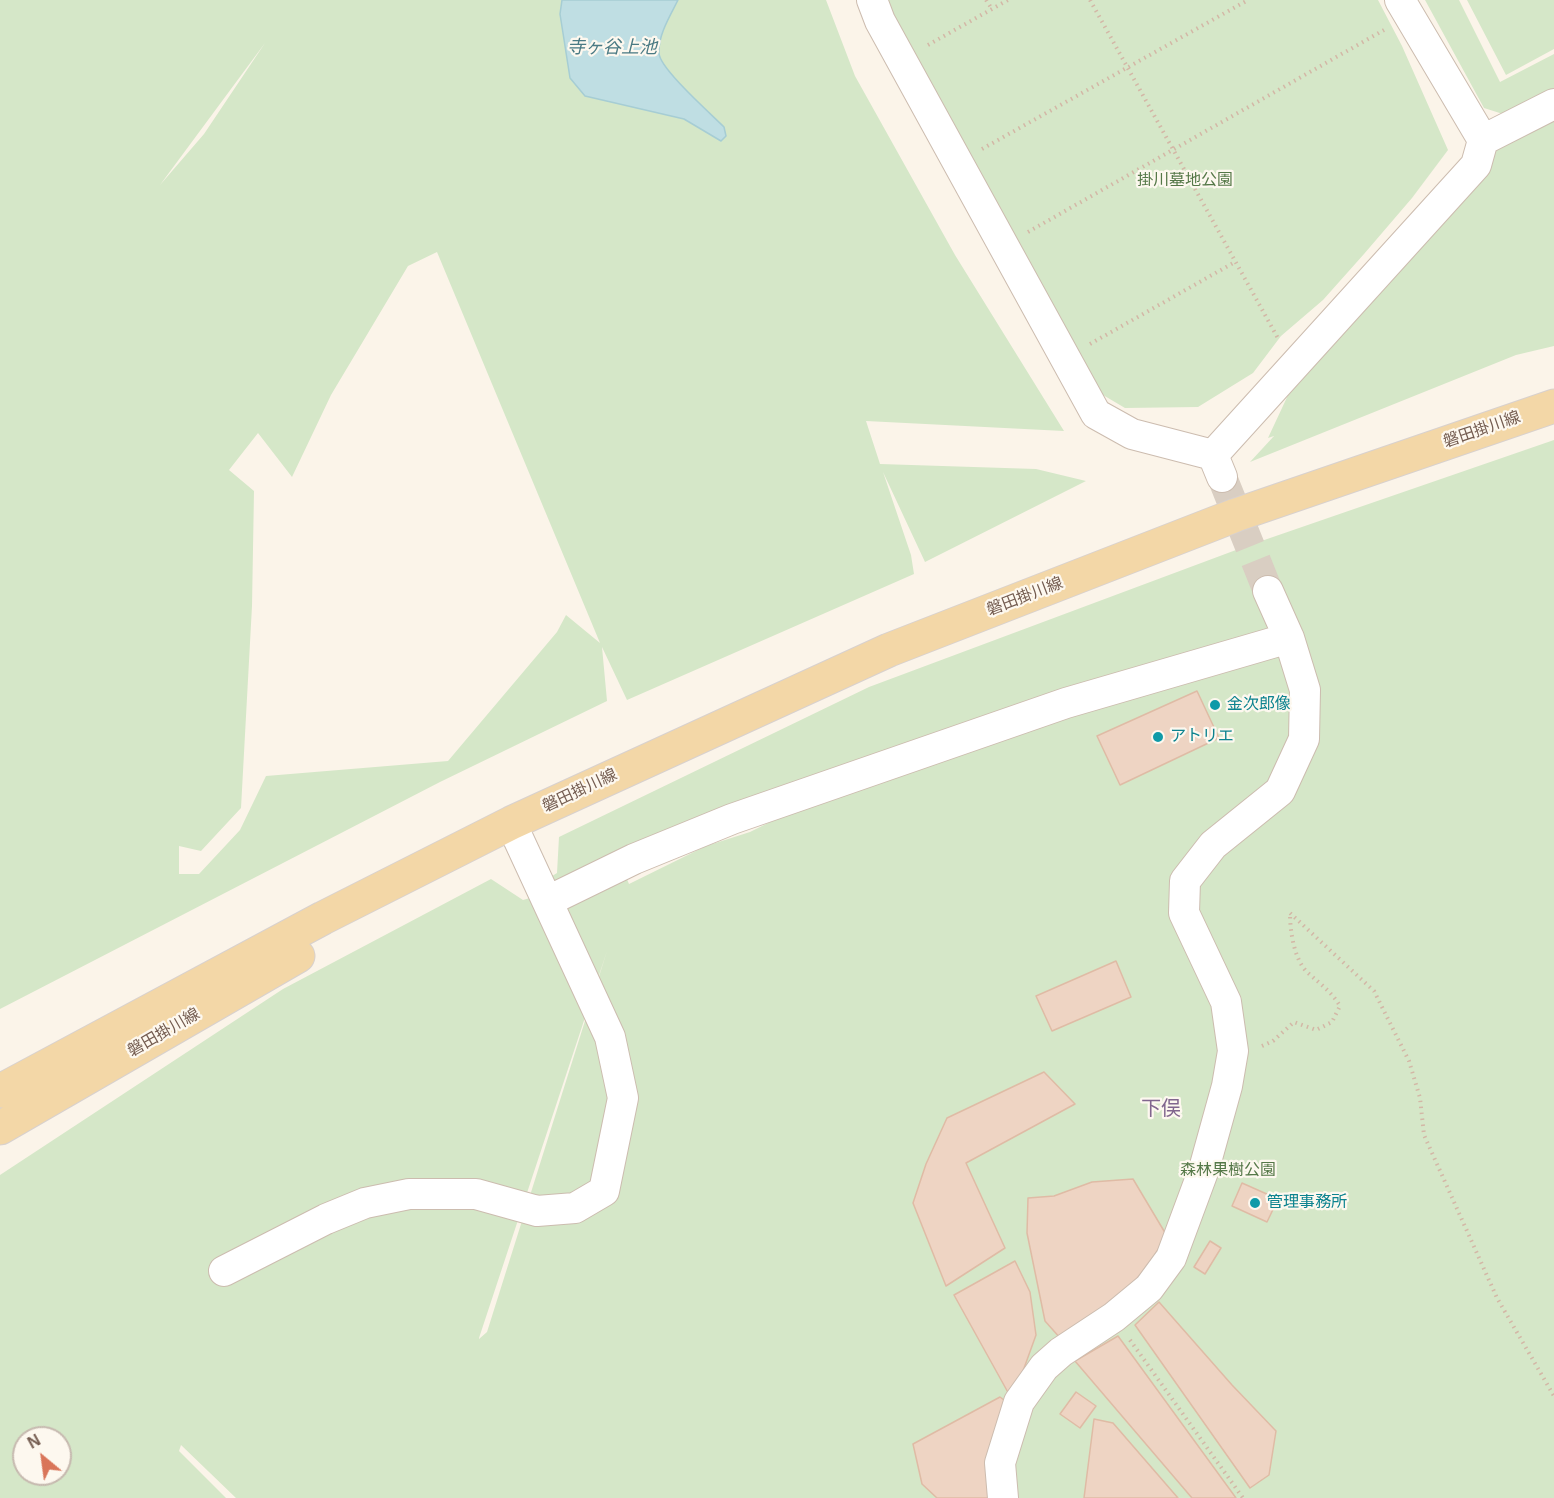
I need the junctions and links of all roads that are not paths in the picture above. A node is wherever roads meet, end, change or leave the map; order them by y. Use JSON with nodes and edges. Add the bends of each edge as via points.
{"nodes":[{"id":1,"x":872,"y":0,"type":"edge"},
{"id":2,"x":1405,"y":7,"type":"edge"},
{"id":3,"x":1554,"y":104,"type":"edge"},
{"id":4,"x":1483,"y":140,"type":"junction"},
{"id":5,"x":1554,"y":405,"type":"edge"},
{"id":6,"x":1268,"y":591,"type":"tunnel mouth"},
{"id":7,"x":1289,"y":638,"type":"junction"},
{"id":8,"x":511,"y":823,"type":"junction"},
{"id":9,"x":548,"y":902,"type":"junction"},
{"id":10,"x":0,"y":1091,"type":"edge"},
{"id":11,"x":0,"y":1128,"type":"edge"},
{"id":12,"x":224,"y":1271,"type":"dead end"},
{"id":13,"x":1003,"y":1498,"type":"edge"}],
"edges":[{"from":1,"to":4,"type":"street","via":[[901,60],[1096,414],[1132,434],[1218,466],[1293,366],[1476,165]]},
{"from":2,"to":4,"type":"street"},
{"from":3,"to":4,"type":"street"},
{"from":5,"to":8,"type":"main road","name":"磐田掛川線","via":[[1236,516],[889,650]]},
{"from":6,"to":7,"type":"street"},
{"from":7,"to":9,"type":"street","via":[[1066,703],[732,819]]},
{"from":7,"to":13,"type":"street","via":[[1305,690],[1304,739],[1280,791],[1213,845],[1185,881],[1184,912],[1226,1002],[1233,1051],[1204,1169],[1171,1258],[1149,1288],[1061,1352],[1044,1367],[1019,1402],[1000,1463]]},
{"from":8,"to":9,"type":"street"},
{"from":8,"to":10,"type":"main road","name":"磐田掛川線","via":[[323,918]]},
{"from":8,"to":11,"type":"main road","name":"磐田掛川線","via":[[334,935]]},
{"from":9,"to":12,"type":"street","via":[[610,1037],[623,1098],[604,1191],[575,1208],[537,1211],[476,1194],[409,1194],[365,1203]]}]}
